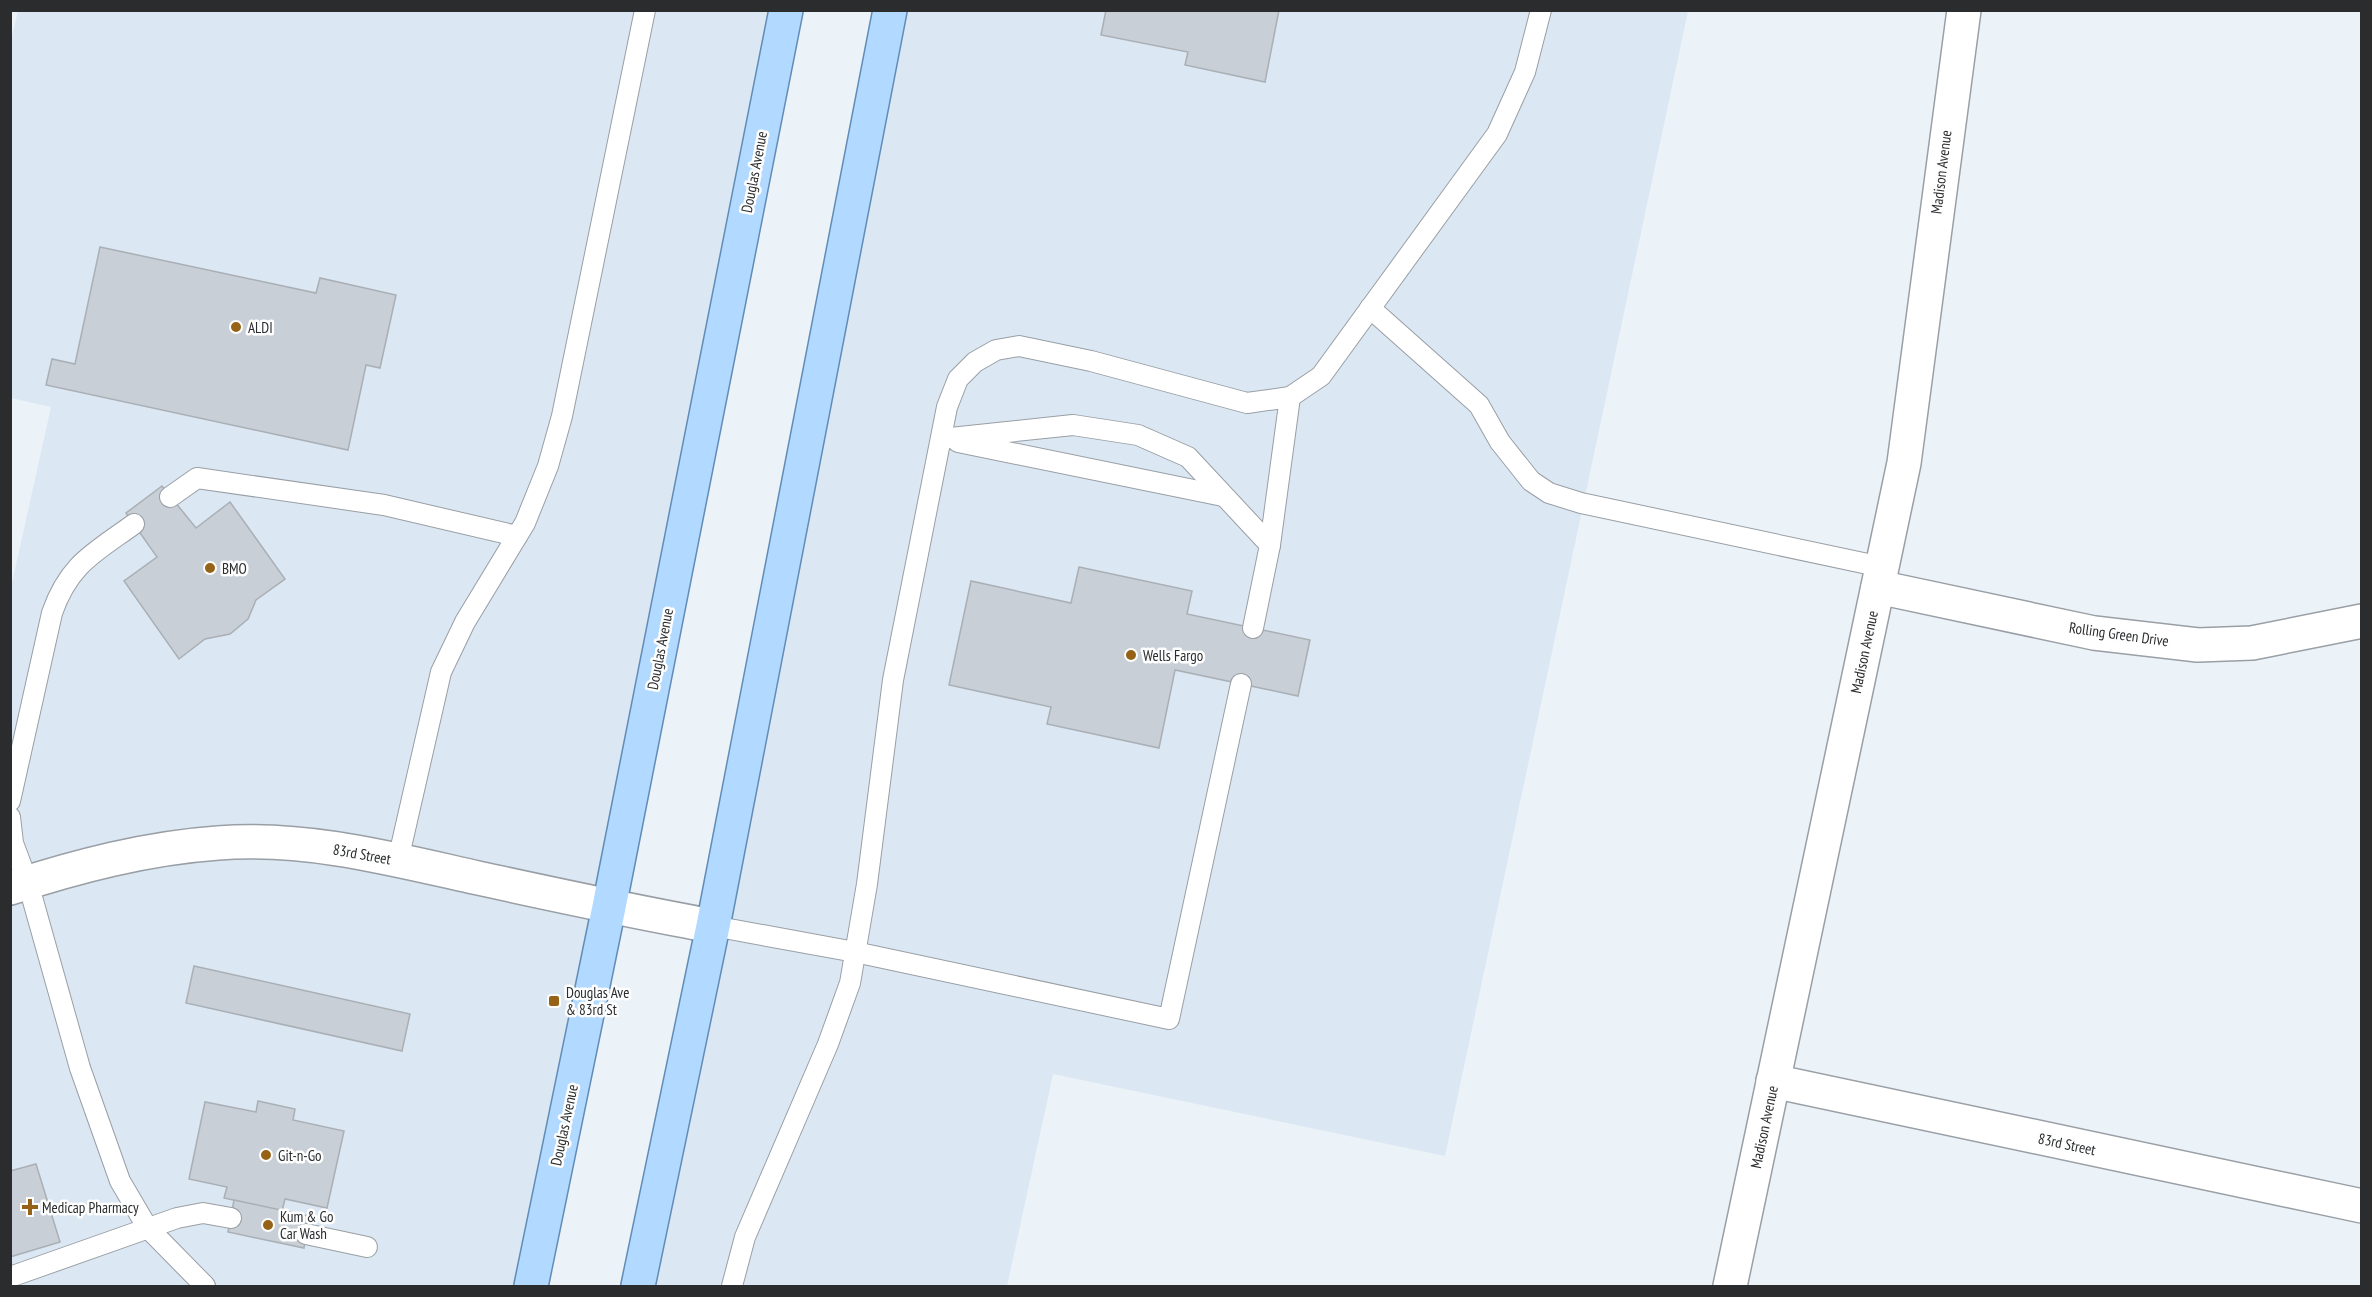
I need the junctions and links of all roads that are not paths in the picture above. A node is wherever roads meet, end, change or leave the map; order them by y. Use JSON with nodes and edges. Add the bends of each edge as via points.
{"nodes":[{"id":1,"x":645,"y":10,"type":"edge"},
{"id":2,"x":786,"y":10,"type":"edge"},
{"id":3,"x":875,"y":10,"type":"edge"},
{"id":4,"x":890,"y":10,"type":"edge"},
{"id":5,"x":1541,"y":10,"type":"edge"},
{"id":6,"x":1964,"y":10,"type":"edge"},
{"id":7,"x":856,"y":187,"type":"junction"},
{"id":8,"x":1370,"y":308,"type":"junction"},
{"id":9,"x":1290,"y":397,"type":"junction"},
{"id":10,"x":941,"y":439,"type":"junction"},
{"id":11,"x":1223,"y":496,"type":"junction"},
{"id":12,"x":170,"y":497,"type":"dead end"},
{"id":13,"x":134,"y":524,"type":"dead end"},
{"id":14,"x":517,"y":536,"type":"junction"},
{"id":15,"x":1270,"y":545,"type":"junction"},
{"id":16,"x":1880,"y":577,"type":"junction"},
{"id":17,"x":2361,"y":621,"type":"edge"},
{"id":18,"x":1253,"y":628,"type":"dead end"},
{"id":19,"x":1241,"y":684,"type":"dead end"},
{"id":20,"x":10,"y":801,"type":"edge"},
{"id":21,"x":10,"y":817,"type":"edge"},
{"id":22,"x":398,"y":860,"type":"junction"},
{"id":23,"x":19,"y":886,"type":"edge"},
{"id":24,"x":609,"y":907,"type":"junction"},
{"id":25,"x":713,"y":926,"type":"junction"},
{"id":26,"x":855,"y":952,"type":"junction"},
{"id":27,"x":1773,"y":1082,"type":"junction"},
{"id":28,"x":2361,"y":1206,"type":"edge"},
{"id":29,"x":231,"y":1218,"type":"dead end"},
{"id":30,"x":147,"y":1227,"type":"junction"},
{"id":31,"x":306,"y":1234,"type":"dead end"},
{"id":32,"x":367,"y":1247,"type":"dead end"},
{"id":33,"x":10,"y":1277,"type":"edge"},
{"id":34,"x":205,"y":1287,"type":"edge"},
{"id":35,"x":531,"y":1287,"type":"edge"},
{"id":36,"x":638,"y":1287,"type":"edge"},
{"id":37,"x":732,"y":1287,"type":"edge"},
{"id":38,"x":1730,"y":1287,"type":"edge"}],
"edges":[{"from":1,"to":14,"type":"lane","via":[[562,416],[548,466]]},
{"from":2,"to":24,"type":"main road","name":"Douglas Avenue"},
{"from":3,"to":7,"type":"main road","via":[[850,143]]},
{"from":4,"to":7,"type":"main road"},
{"from":5,"to":8,"type":"lane","via":[[1526,72],[1497,134]]},
{"from":6,"to":16,"type":"street","name":"Madison Avenue","via":[[1904,463]]},
{"from":7,"to":25,"type":"main road"},
{"from":8,"to":9,"type":"lane","via":[[1321,376]]},
{"from":8,"to":16,"type":"lane","via":[[1479,405],[1500,442],[1531,481],[1549,493]]},
{"from":9,"to":10,"type":"lane","via":[[1247,403],[1019,346],[996,350],[975,362],[958,379]]},
{"from":9,"to":15,"type":"lane"},
{"from":10,"to":11,"type":"lane"},
{"from":10,"to":11,"type":"lane","via":[[1073,425],[1117,430],[1188,457]]},
{"from":10,"to":26,"type":"lane","via":[[893,680]]},
{"from":11,"to":15,"type":"lane"},
{"from":12,"to":14,"type":"lane","via":[[197,478],[384,505]]},
{"from":13,"to":20,"type":"lane","via":[[83,561],[61,587]]},
{"from":14,"to":22,"type":"lane","via":[[465,621],[441,672]]},
{"from":15,"to":18,"type":"lane"},
{"from":16,"to":17,"type":"street","name":"Rolling Green Drive","via":[[2094,633],[2198,645],[2252,643]]},
{"from":16,"to":27,"type":"street","name":"Madison Avenue"},
{"from":19,"to":26,"type":"lane","via":[[1169,1019]]},
{"from":21,"to":23,"type":"lane"},
{"from":22,"to":23,"type":"street","name":"83rd Street","via":[[298,844],[220,842],[148,850]]},
{"from":22,"to":24,"type":"street","name":"83rd Street"},
{"from":23,"to":30,"type":"lane","via":[[120,1181]]},
{"from":24,"to":25,"type":"street","name":"83rd Street"},
{"from":24,"to":35,"type":"main road","name":"Douglas Avenue"},
{"from":25,"to":26,"type":"lane"},
{"from":25,"to":36,"type":"main road"},
{"from":26,"to":37,"type":"lane","via":[[850,983],[828,1044],[745,1237]]},
{"from":27,"to":28,"type":"street","name":"83rd Street"},
{"from":27,"to":38,"type":"street","name":"Madison Avenue"},
{"from":29,"to":30,"type":"lane","via":[[203,1213]]},
{"from":30,"to":33,"type":"lane"},
{"from":30,"to":34,"type":"lane"},
{"from":31,"to":32,"type":"lane"}]}
